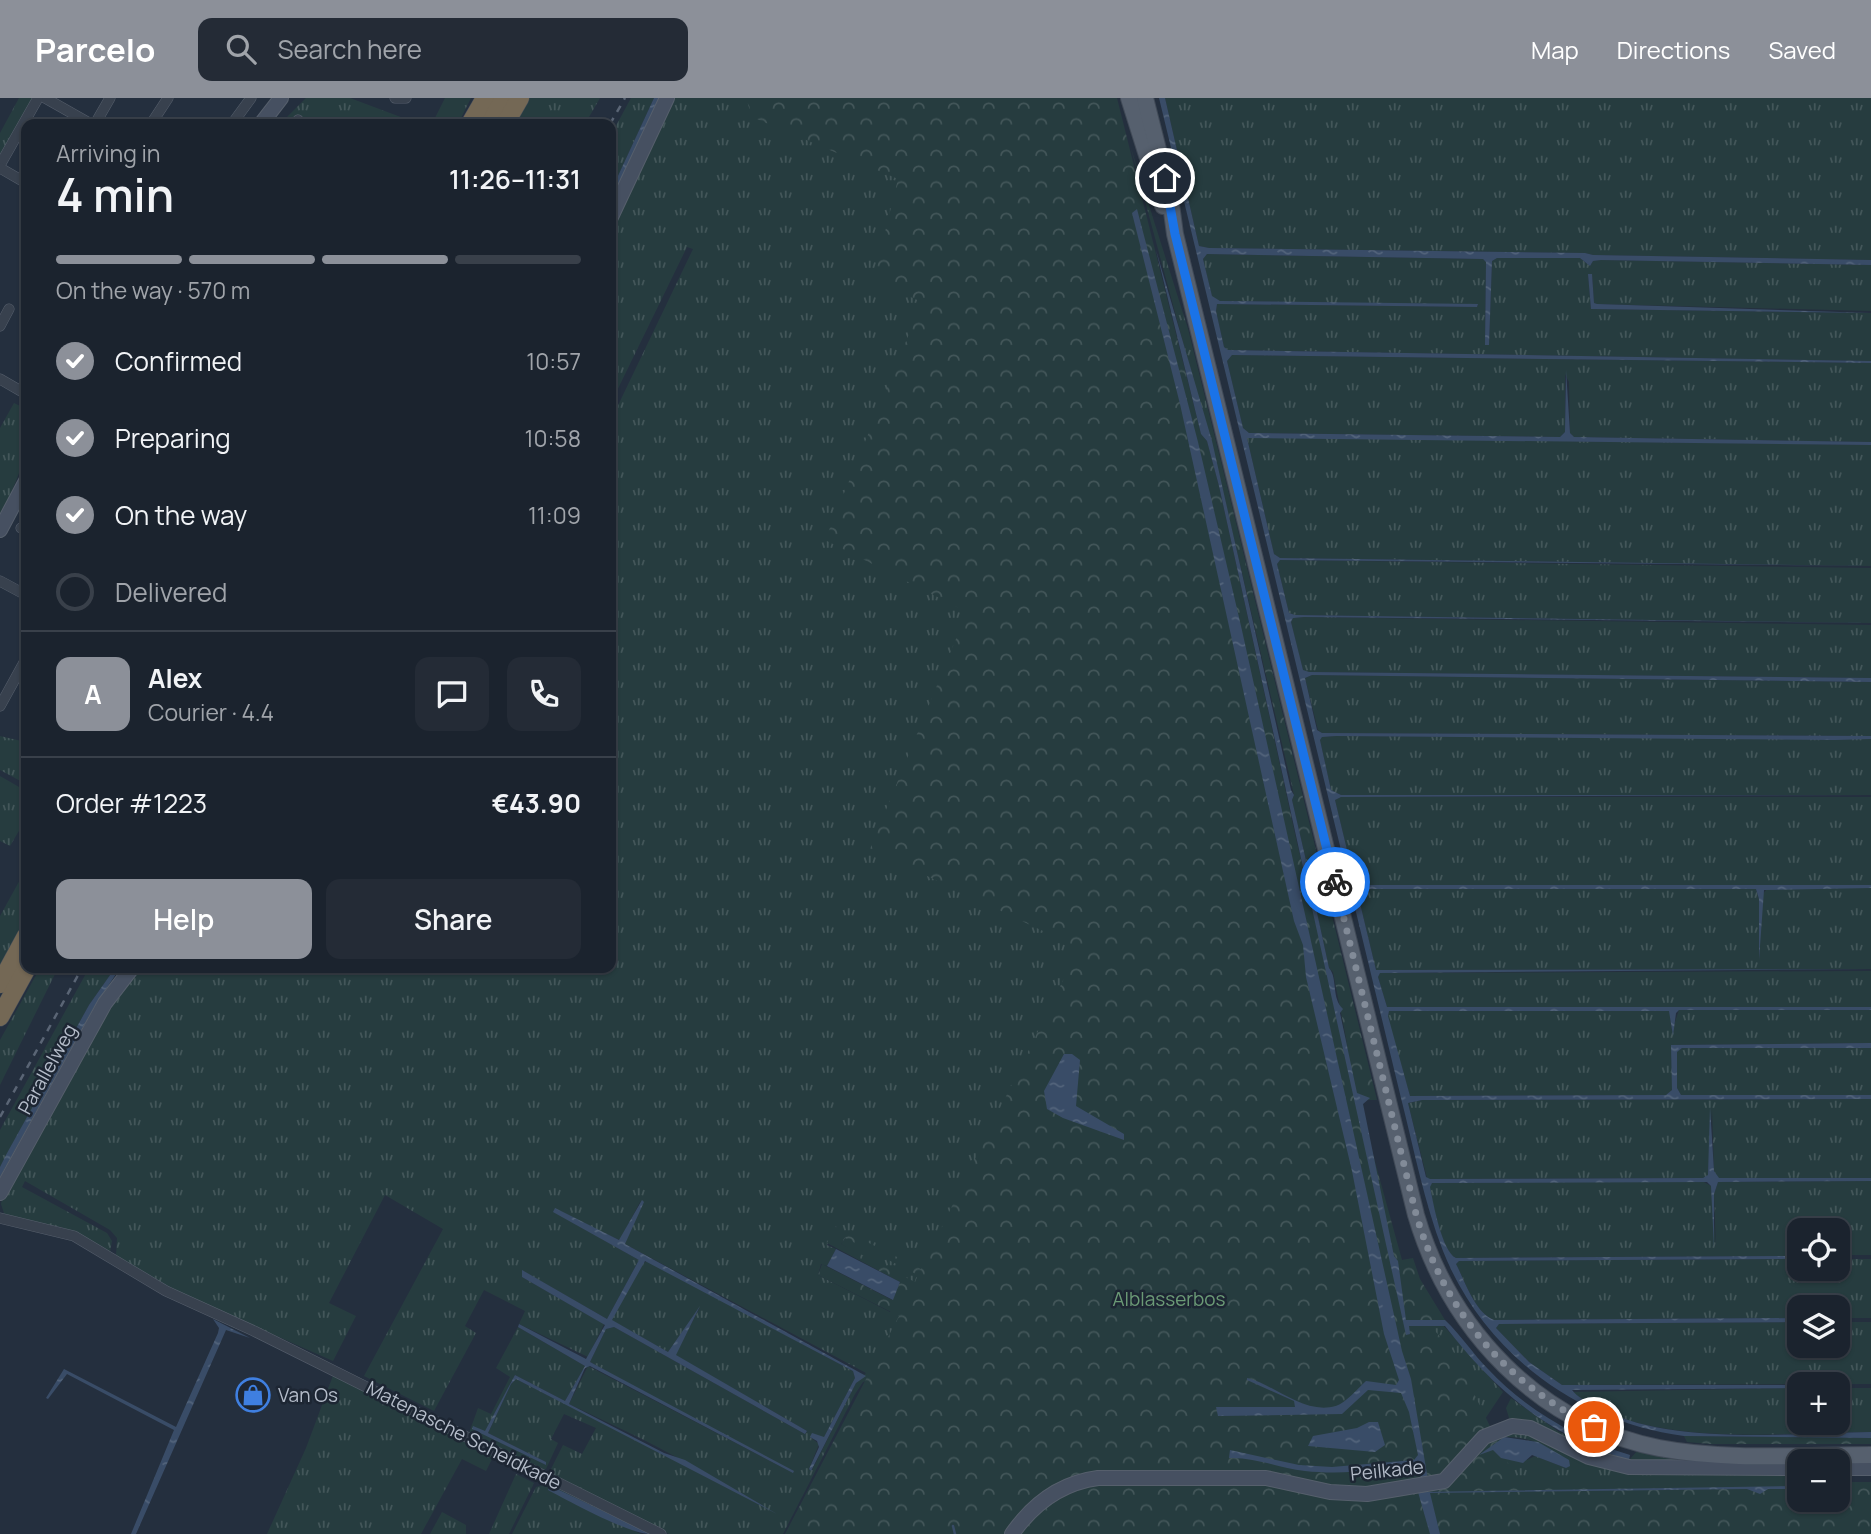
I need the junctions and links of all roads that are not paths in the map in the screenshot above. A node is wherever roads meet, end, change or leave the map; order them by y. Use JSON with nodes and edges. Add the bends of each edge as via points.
{"nodes":[{"id":1,"x":38,"y":98,"type":"edge"},
{"id":2,"x":45,"y":98,"type":"edge"},
{"id":3,"x":110,"y":98,"type":"edge"},
{"id":4,"x":168,"y":98,"type":"edge"},
{"id":5,"x":251,"y":98,"type":"edge"},
{"id":6,"x":281,"y":98,"type":"edge"},
{"id":7,"x":395,"y":98,"type":"edge"},
{"id":8,"x":407,"y":98,"type":"edge"},
{"id":9,"x":478,"y":98,"type":"edge"},
{"id":10,"x":485,"y":98,"type":"edge"},
{"id":11,"x":505,"y":98,"type":"edge"},
{"id":12,"x":520,"y":98,"type":"edge"},
{"id":13,"x":667,"y":98,"type":"edge"},
{"id":14,"x":1129,"y":98,"type":"edge"},
{"id":15,"x":1145,"y":98,"type":"edge"},
{"id":16,"x":26,"y":119,"type":"edge"},
{"id":17,"x":84,"y":119,"type":"edge"},
{"id":18,"x":96,"y":119,"type":"edge"},
{"id":19,"x":153,"y":119,"type":"edge"},
{"id":20,"x":236,"y":119,"type":"edge"},
{"id":21,"x":265,"y":119,"type":"edge"},
{"id":22,"x":467,"y":119,"type":"edge"},
{"id":23,"x":473,"y":119,"type":"edge"},
{"id":24,"x":493,"y":119,"type":"edge"},
{"id":25,"x":508,"y":119,"type":"edge"},
{"id":26,"x":21,"y":128,"type":"edge"},
{"id":27,"x":0,"y":166,"type":"edge"},
{"id":28,"x":21,"y":180,"type":"edge"},
{"id":29,"x":616,"y":206,"type":"edge"},
{"id":30,"x":1175,"y":234,"type":"junction"},
{"id":31,"x":9,"y":309,"type":"dead end"},
{"id":32,"x":0,"y":326,"type":"edge"},
{"id":33,"x":0,"y":379,"type":"edge"},
{"id":34,"x":21,"y":391,"type":"edge"},
{"id":35,"x":21,"y":490,"type":"edge"},
{"id":36,"x":21,"y":503,"type":"edge"},
{"id":37,"x":0,"y":530,"type":"edge"},
{"id":38,"x":0,"y":542,"type":"edge"},
{"id":39,"x":0,"y":581,"type":"edge"},
{"id":40,"x":21,"y":592,"type":"edge"},
{"id":41,"x":21,"y":668,"type":"edge"},
{"id":42,"x":0,"y":706,"type":"edge"},
{"id":43,"x":21,"y":945,"type":"edge"},
{"id":44,"x":24,"y":973,"type":"edge"},
{"id":45,"x":128,"y":973,"type":"edge"},
{"id":46,"x":0,"y":984,"type":"edge"},
{"id":47,"x":0,"y":1017,"type":"edge"},
{"id":48,"x":0,"y":1193,"type":"edge"},
{"id":49,"x":0,"y":1218,"type":"edge"},
{"id":50,"x":1871,"y":1455,"type":"edge"},
{"id":51,"x":1787,"y":1468,"type":"edge"},
{"id":52,"x":1850,"y":1468,"type":"edge"},
{"id":53,"x":1871,"y":1468,"type":"edge"},
{"id":54,"x":661,"y":1534,"type":"edge"},
{"id":55,"x":1012,"y":1534,"type":"edge"}],
"edges":[{"from":1,"to":16,"type":"street"},
{"from":2,"to":17,"type":"street"},
{"from":3,"to":18,"type":"street"},
{"from":4,"to":19,"type":"street"},
{"from":5,"to":20,"type":"street"},
{"from":6,"to":21,"type":"street"},
{"from":7,"to":8,"type":"street"},
{"from":9,"to":22,"type":"highway"},
{"from":10,"to":23,"type":"highway"},
{"from":11,"to":24,"type":"highway"},
{"from":12,"to":25,"type":"highway"},
{"from":13,"to":29,"type":"street"},
{"from":14,"to":30,"type":"main road","via":[[1159,198]]},
{"from":15,"to":30,"type":"main road"},
{"from":26,"to":27,"type":"street"},
{"from":27,"to":28,"type":"street"},
{"from":30,"to":50,"type":"main road","via":[[1416,1214],[1444,1286],[1478,1337],[1511,1373],[1547,1401],[1604,1431],[1660,1448],[1710,1454]]},
{"from":31,"to":32,"type":"street"},
{"from":33,"to":34,"type":"street"},
{"from":35,"to":37,"type":"street"},
{"from":36,"to":38,"type":"street"},
{"from":39,"to":40,"type":"street"},
{"from":41,"to":42,"type":"street"},
{"from":43,"to":46,"type":"highway"},
{"from":44,"to":47,"type":"highway"},
{"from":45,"to":48,"type":"street","name":"Parallelweg","via":[[105,1003]]},
{"from":49,"to":54,"type":"street","name":"Matenasche Scheidkade","via":[[74,1236],[166,1291]]},
{"from":51,"to":55,"type":"street","name":"Peilkade","via":[[1629,1467],[1589,1457],[1530,1428],[1512,1426],[1484,1437],[1459,1469],[1436,1484],[1354,1496],[1266,1478],[1098,1478],[1077,1482],[1043,1499]]},
{"from":52,"to":53,"type":"street"}]}
